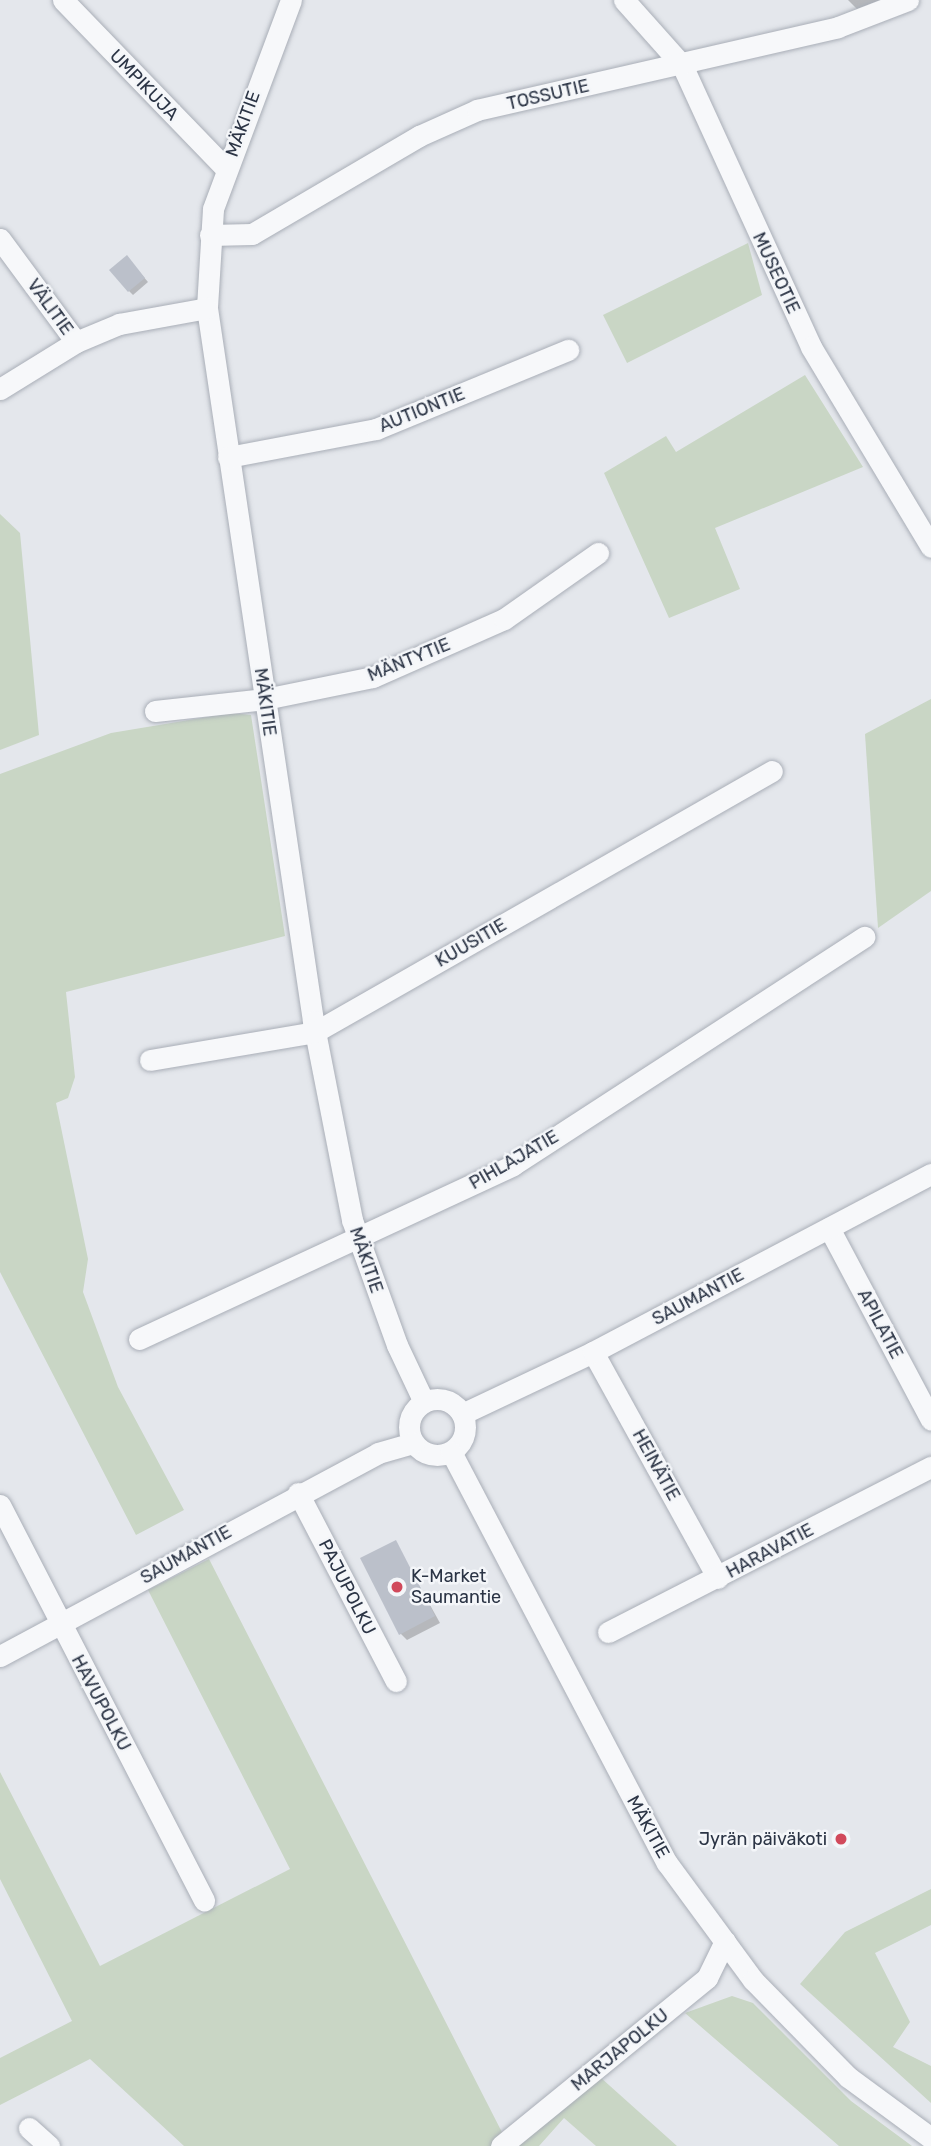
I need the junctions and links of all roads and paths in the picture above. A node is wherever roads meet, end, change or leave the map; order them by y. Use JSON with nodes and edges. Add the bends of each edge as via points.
{"nodes":[{"id":1,"x":63,"y":0,"type":"edge"},
{"id":2,"x":291,"y":0,"type":"edge"},
{"id":3,"x":624,"y":0,"type":"edge"},
{"id":4,"x":908,"y":0,"type":"edge"},
{"id":5,"x":682,"y":65,"type":"junction"},
{"id":6,"x":226,"y":169,"type":"junction"},
{"id":7,"x":210,"y":235,"type":"junction"},
{"id":8,"x":0,"y":239,"type":"edge"},
{"id":9,"x":207,"y":308,"type":"junction"},
{"id":10,"x":76,"y":342,"type":"junction"},
{"id":11,"x":568,"y":350,"type":"dead end"},
{"id":12,"x":0,"y":389,"type":"edge"},
{"id":13,"x":228,"y":457,"type":"junction"},
{"id":14,"x":931,"y":547,"type":"edge"},
{"id":15,"x":598,"y":552,"type":"dead end"},
{"id":16,"x":265,"y":699,"type":"junction"},
{"id":17,"x":155,"y":711,"type":"dead end"},
{"id":18,"x":772,"y":771,"type":"dead end"},
{"id":19,"x":864,"y":937,"type":"dead end"},
{"id":20,"x":315,"y":1032,"type":"junction"},
{"id":21,"x":150,"y":1060,"type":"dead end"},
{"id":22,"x":931,"y":1174,"type":"edge"},
{"id":23,"x":829,"y":1227,"type":"junction"},
{"id":24,"x":359,"y":1241,"type":"junction"},
{"id":25,"x":139,"y":1339,"type":"dead end"},
{"id":26,"x":593,"y":1352,"type":"junction"},
{"id":27,"x":424,"y":1402,"type":"junction"},
{"id":28,"x":462,"y":1414,"type":"junction"},
{"id":29,"x":931,"y":1420,"type":"edge"},
{"id":30,"x":414,"y":1443,"type":"junction"},
{"id":31,"x":451,"y":1452,"type":"junction"},
{"id":32,"x":931,"y":1467,"type":"edge"},
{"id":33,"x":298,"y":1493,"type":"junction"},
{"id":34,"x":0,"y":1505,"type":"edge"},
{"id":35,"x":718,"y":1578,"type":"junction"},
{"id":36,"x":60,"y":1624,"type":"junction"},
{"id":37,"x":608,"y":1632,"type":"dead end"},
{"id":38,"x":0,"y":1656,"type":"edge"},
{"id":39,"x":396,"y":1681,"type":"dead end"},
{"id":40,"x":204,"y":1900,"type":"dead end"},
{"id":41,"x":725,"y":1941,"type":"junction"},
{"id":42,"x":29,"y":2128,"type":"dead end"},
{"id":43,"x":931,"y":2138,"type":"edge"},
{"id":44,"x":49,"y":2146,"type":"edge"},
{"id":45,"x":501,"y":2146,"type":"edge"}],
"edges":[{"from":1,"to":6,"type":"street","name":"UMPIKUJA"},
{"from":2,"to":6,"type":"street","name":"MÄKITIE"},
{"from":3,"to":5,"type":"street","name":"MUSEOTIE"},
{"from":4,"to":5,"type":"street","name":"TOSSUTIE","via":[[838,27]]},
{"from":5,"to":7,"type":"street","name":"TOSSUTIE","via":[[477,110],[419,135],[252,234]]},
{"from":5,"to":14,"type":"street","name":"MUSEOTIE","via":[[811,347]]},
{"from":6,"to":7,"type":"street","name":"MÄKITIE"},
{"from":7,"to":9,"type":"street","name":"MÄKITIE"},
{"from":8,"to":10,"type":"street","name":"VÄLITIE"},
{"from":9,"to":10,"type":"street","via":[[119,324]]},
{"from":9,"to":13,"type":"street","name":"MÄKITIE"},
{"from":10,"to":12,"type":"street"},
{"from":11,"to":13,"type":"street","name":"AUTIONTIE","via":[[376,429]]},
{"from":13,"to":16,"type":"street","name":"MÄKITIE"},
{"from":15,"to":16,"type":"street","name":"MÄNTYTIE","via":[[492,624],[373,677]]},
{"from":16,"to":17,"type":"street","name":"MÄNTYTIE"},
{"from":16,"to":20,"type":"street","name":"MÄKITIE"},
{"from":18,"to":20,"type":"street","name":"KUUSITIE"},
{"from":19,"to":24,"type":"street","name":"PIHLAJATIE","via":[[513,1165]]},
{"from":20,"to":21,"type":"street","name":"KUUSITIE"},
{"from":20,"to":24,"type":"street","name":"MÄKITIE"},
{"from":22,"to":23,"type":"street","name":"SAUMANTIE"},
{"from":23,"to":26,"type":"street","name":"SAUMANTIE"},
{"from":23,"to":29,"type":"street","name":"APILATIE"},
{"from":24,"to":25,"type":"street","name":"PIHLAJATIE"},
{"from":24,"to":27,"type":"street","name":"MÄKITIE","via":[[397,1345]]},
{"from":26,"to":28,"type":"street","name":"SAUMANTIE"},
{"from":26,"to":35,"type":"street","name":"HEINÄTIE"},
{"from":27,"to":28,"type":"street","via":[[446,1400]]},
{"from":27,"to":30,"type":"street","via":[[410,1419]]},
{"from":28,"to":31,"type":"street","via":[[464,1435]]},
{"from":30,"to":31,"type":"street","via":[[429,1454]]},
{"from":30,"to":33,"type":"street","name":"SAUMANTIE","via":[[378,1452]]},
{"from":31,"to":41,"type":"street","name":"MÄKITIE","via":[[667,1863]]},
{"from":32,"to":35,"type":"street","name":"HARAVATIE"},
{"from":33,"to":36,"type":"street","name":"SAUMANTIE"},
{"from":33,"to":39,"type":"street","name":"PAJUPOLKU"},
{"from":34,"to":36,"type":"street","name":"HAVUPOLKU"},
{"from":35,"to":37,"type":"street","name":"HARAVATIE"},
{"from":36,"to":38,"type":"street","name":"SAUMANTIE"},
{"from":36,"to":40,"type":"street","name":"HAVUPOLKU"},
{"from":41,"to":43,"type":"street","name":"MÄKITIE","via":[[753,1980],[848,2077]]},
{"from":41,"to":45,"type":"street","name":"MARJAPOLKU","via":[[707,1978]]},
{"from":42,"to":44,"type":"street"}]}
